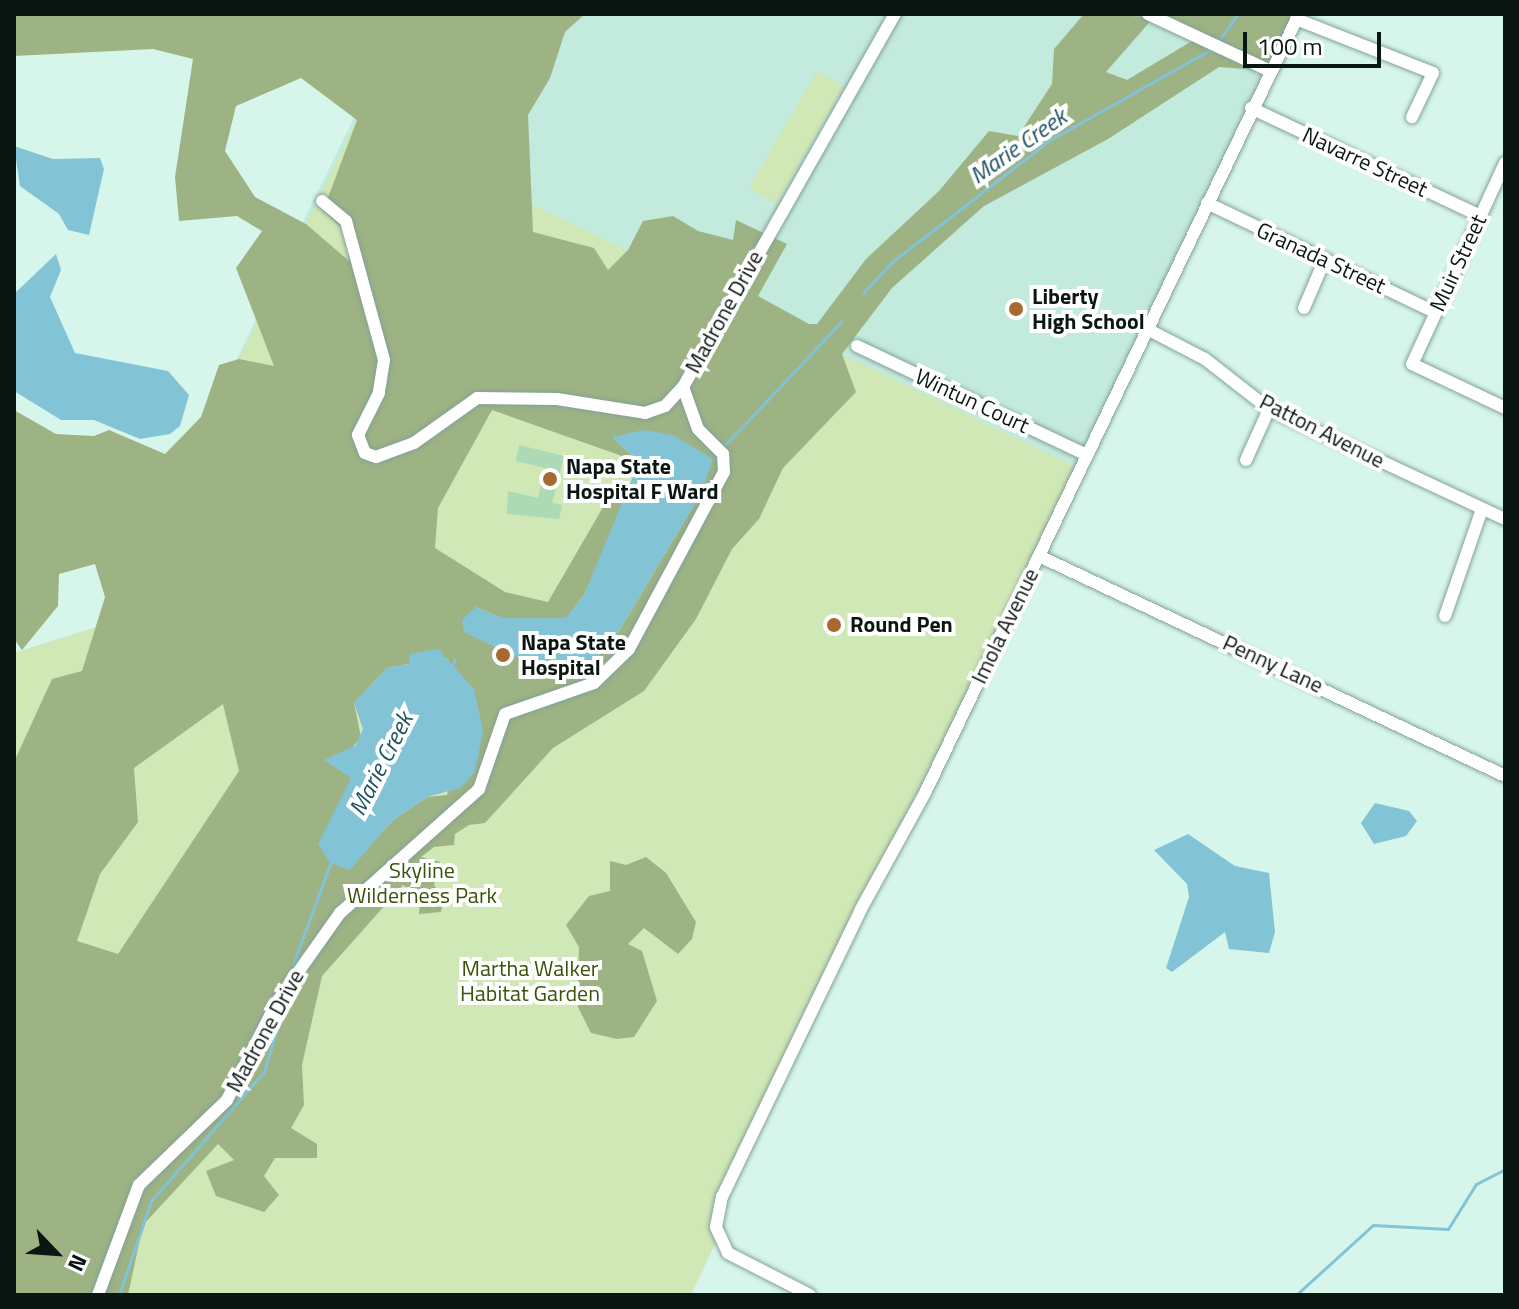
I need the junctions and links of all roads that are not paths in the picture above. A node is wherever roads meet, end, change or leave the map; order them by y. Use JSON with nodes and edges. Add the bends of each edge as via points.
{"nodes":[{"id":1,"x":895,"y":14,"type":"edge"},
{"id":2,"x":1148,"y":14,"type":"edge"},
{"id":3,"x":1297,"y":16,"type":"edge"},
{"id":4,"x":1270,"y":71,"type":"junction"},
{"id":5,"x":1251,"y":108,"type":"junction"},
{"id":6,"x":1412,"y":117,"type":"dead end"},
{"id":7,"x":1505,"y":163,"type":"edge"},
{"id":8,"x":322,"y":201,"type":"dead end"},
{"id":9,"x":1207,"y":203,"type":"junction"},
{"id":10,"x":1480,"y":216,"type":"junction"},
{"id":11,"x":1325,"y":259,"type":"junction"},
{"id":12,"x":1304,"y":308,"type":"dead end"},
{"id":13,"x":1435,"y":312,"type":"junction"},
{"id":14,"x":1147,"y":329,"type":"junction"},
{"id":15,"x":857,"y":346,"type":"dead end"},
{"id":16,"x":683,"y":387,"type":"junction"},
{"id":17,"x":1505,"y":408,"type":"edge"},
{"id":18,"x":1269,"y":409,"type":"junction"},
{"id":19,"x":1087,"y":455,"type":"junction"},
{"id":20,"x":1246,"y":460,"type":"dead end"},
{"id":21,"x":1482,"y":509,"type":"junction"},
{"id":22,"x":1505,"y":519,"type":"edge"},
{"id":23,"x":1039,"y":556,"type":"junction"},
{"id":24,"x":1445,"y":616,"type":"dead end"},
{"id":25,"x":1505,"y":776,"type":"edge"},
{"id":26,"x":98,"y":1295,"type":"edge"},
{"id":27,"x":810,"y":1295,"type":"edge"}],
"edges":[{"from":1,"to":16,"type":"street","name":"Madrone Drive"},
{"from":2,"to":4,"type":"street"},
{"from":3,"to":4,"type":"street","name":"Imola Avenue"},
{"from":3,"to":6,"type":"street","via":[[1433,73]]},
{"from":4,"to":5,"type":"street","name":"Imola Avenue"},
{"from":5,"to":9,"type":"street","name":"Imola Avenue"},
{"from":5,"to":10,"type":"street","name":"Navarre Street"},
{"from":7,"to":10,"type":"street","name":"Muir Street"},
{"from":8,"to":16,"type":"street","via":[[348,226],[384,360],[379,393],[358,435],[365,453],[376,457],[414,443],[477,398],[557,399],[645,413],[665,406]]},
{"from":9,"to":11,"type":"street","name":"Granada Street"},
{"from":9,"to":14,"type":"street","name":"Imola Avenue"},
{"from":10,"to":13,"type":"street","name":"Muir Street"},
{"from":11,"to":12,"type":"street"},
{"from":11,"to":13,"type":"street","name":"Granada Street"},
{"from":13,"to":17,"type":"street","name":"Muir Street","via":[[1412,364]]},
{"from":14,"to":18,"type":"street","name":"Patton Avenue","via":[[1205,359]]},
{"from":14,"to":19,"type":"street","name":"Imola Avenue"},
{"from":15,"to":19,"type":"street","name":"Wintun Court"},
{"from":16,"to":26,"type":"street","name":"Madrone Drive","via":[[698,429],[723,454],[724,472],[629,649],[594,683],[505,714],[479,789],[340,913],[283,991],[227,1100],[139,1185]]},
{"from":18,"to":20,"type":"street"},
{"from":18,"to":21,"type":"street","name":"Patton Avenue"},
{"from":19,"to":23,"type":"street","name":"Imola Avenue"},
{"from":21,"to":22,"type":"street","name":"Patton Avenue"},
{"from":21,"to":24,"type":"street"},
{"from":23,"to":25,"type":"street","name":"Penny Lane"},
{"from":23,"to":27,"type":"street","name":"Imola Avenue","via":[[722,1197],[718,1238],[736,1261]]}]}
